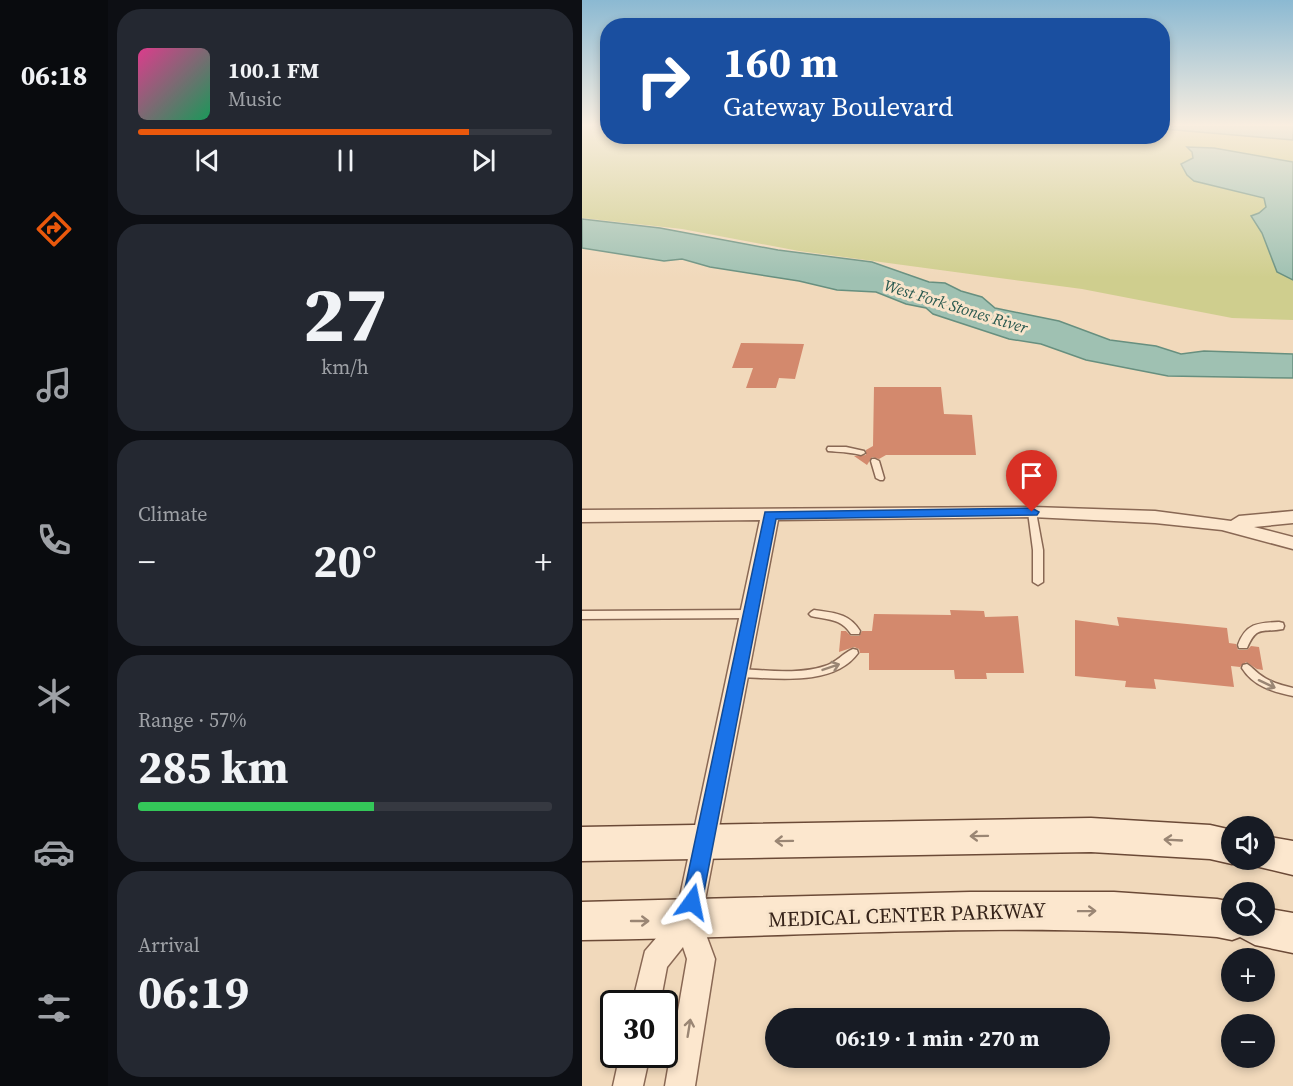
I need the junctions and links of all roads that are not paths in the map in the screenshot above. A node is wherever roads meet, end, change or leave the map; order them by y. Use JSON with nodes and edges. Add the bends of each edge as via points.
{"nodes":[{"id":1,"x":831,"y":449,"type":"dead end"},
{"id":2,"x":861,"y":453,"type":"dead end"},
{"id":3,"x":875,"y":461,"type":"dead end"},
{"id":4,"x":880,"y":478,"type":"dead end"},
{"id":5,"x":1032,"y":512,"type":"junction"},
{"id":6,"x":770,"y":515,"type":"junction"},
{"id":7,"x":582,"y":516,"type":"edge"},
{"id":8,"x":1293,"y":518,"type":"edge"},
{"id":9,"x":1222,"y":524,"type":"junction"},
{"id":10,"x":1293,"y":538,"type":"edge"},
{"id":11,"x":1293,"y":543,"type":"edge"},
{"id":12,"x":1038,"y":582,"type":"dead end"},
{"id":13,"x":749,"y":614,"type":"junction"},
{"id":14,"x":814,"y":614,"type":"dead end"},
{"id":15,"x":582,"y":615,"type":"edge"},
{"id":16,"x":1279,"y":626,"type":"dead end"},
{"id":17,"x":855,"y":631,"type":"dead end"},
{"id":18,"x":1243,"y":645,"type":"dead end"},
{"id":19,"x":853,"y":653,"type":"dead end"},
{"id":20,"x":1246,"y":668,"type":"dead end"},
{"id":21,"x":738,"y":672,"type":"junction"},
{"id":22,"x":1293,"y":692,"type":"edge"},
{"id":23,"x":705,"y":842,"type":"junction"},
{"id":24,"x":582,"y":844,"type":"edge"},
{"id":25,"x":1221,"y":844,"type":"edge"},
{"id":26,"x":1275,"y":855,"type":"edge"},
{"id":27,"x":1293,"y":858,"type":"edge"},
{"id":28,"x":1221,"y":920,"type":"edge"},
{"id":29,"x":582,"y":921,"type":"edge"},
{"id":30,"x":688,"y":921,"type":"junction"},
{"id":31,"x":1275,"y":930,"type":"edge"},
{"id":32,"x":1293,"y":933,"type":"edge"},
{"id":33,"x":649,"y":990,"type":"edge"},
{"id":34,"x":632,"y":1068,"type":"edge"},
{"id":35,"x":628,"y":1086,"type":"edge"},
{"id":36,"x":680,"y":1086,"type":"edge"}],
"edges":[{"from":1,"to":2,"type":"lane"},
{"from":3,"to":4,"type":"lane"},
{"from":5,"to":6,"type":"street"},
{"from":5,"to":9,"type":"street"},
{"from":5,"to":12,"type":"lane"},
{"from":6,"to":7,"type":"street"},
{"from":6,"to":13,"type":"street"},
{"from":8,"to":9,"type":"street"},
{"from":8,"to":10,"type":"street"},
{"from":9,"to":11,"type":"street"},
{"from":13,"to":15,"type":"lane"},
{"from":13,"to":21,"type":"street"},
{"from":14,"to":17,"type":"lane","via":[[837,616],[850,622]]},
{"from":16,"to":18,"type":"lane","via":[[1257,627],[1246,635]]},
{"from":21,"to":19,"type":"lane","one_way":true,"via":[[829,670]]},
{"from":20,"to":22,"type":"lane","one_way":true,"via":[[1253,677],[1273,688]]},
{"from":21,"to":23,"type":"street"},
{"from":23,"to":24,"type":"main road"},
{"from":25,"to":23,"type":"main road","one_way":true,"via":[[1091,835]]},
{"from":23,"to":30,"type":"street"},
{"from":26,"to":27,"type":"main road"},
{"from":30,"to":28,"type":"main road","name":"MEDICAL CENTER PARKWAY","one_way":true,"via":[[1100,910]]},
{"from":29,"to":30,"type":"main road","name":"MEDICAL CENTER PARKWAY","one_way":true},
{"from":30,"to":33,"type":"street","via":[[655,961]]},
{"from":36,"to":30,"type":"street","one_way":true,"via":[[701,959]]},
{"from":31,"to":32,"type":"main road"},
{"from":34,"to":35,"type":"street"}]}
